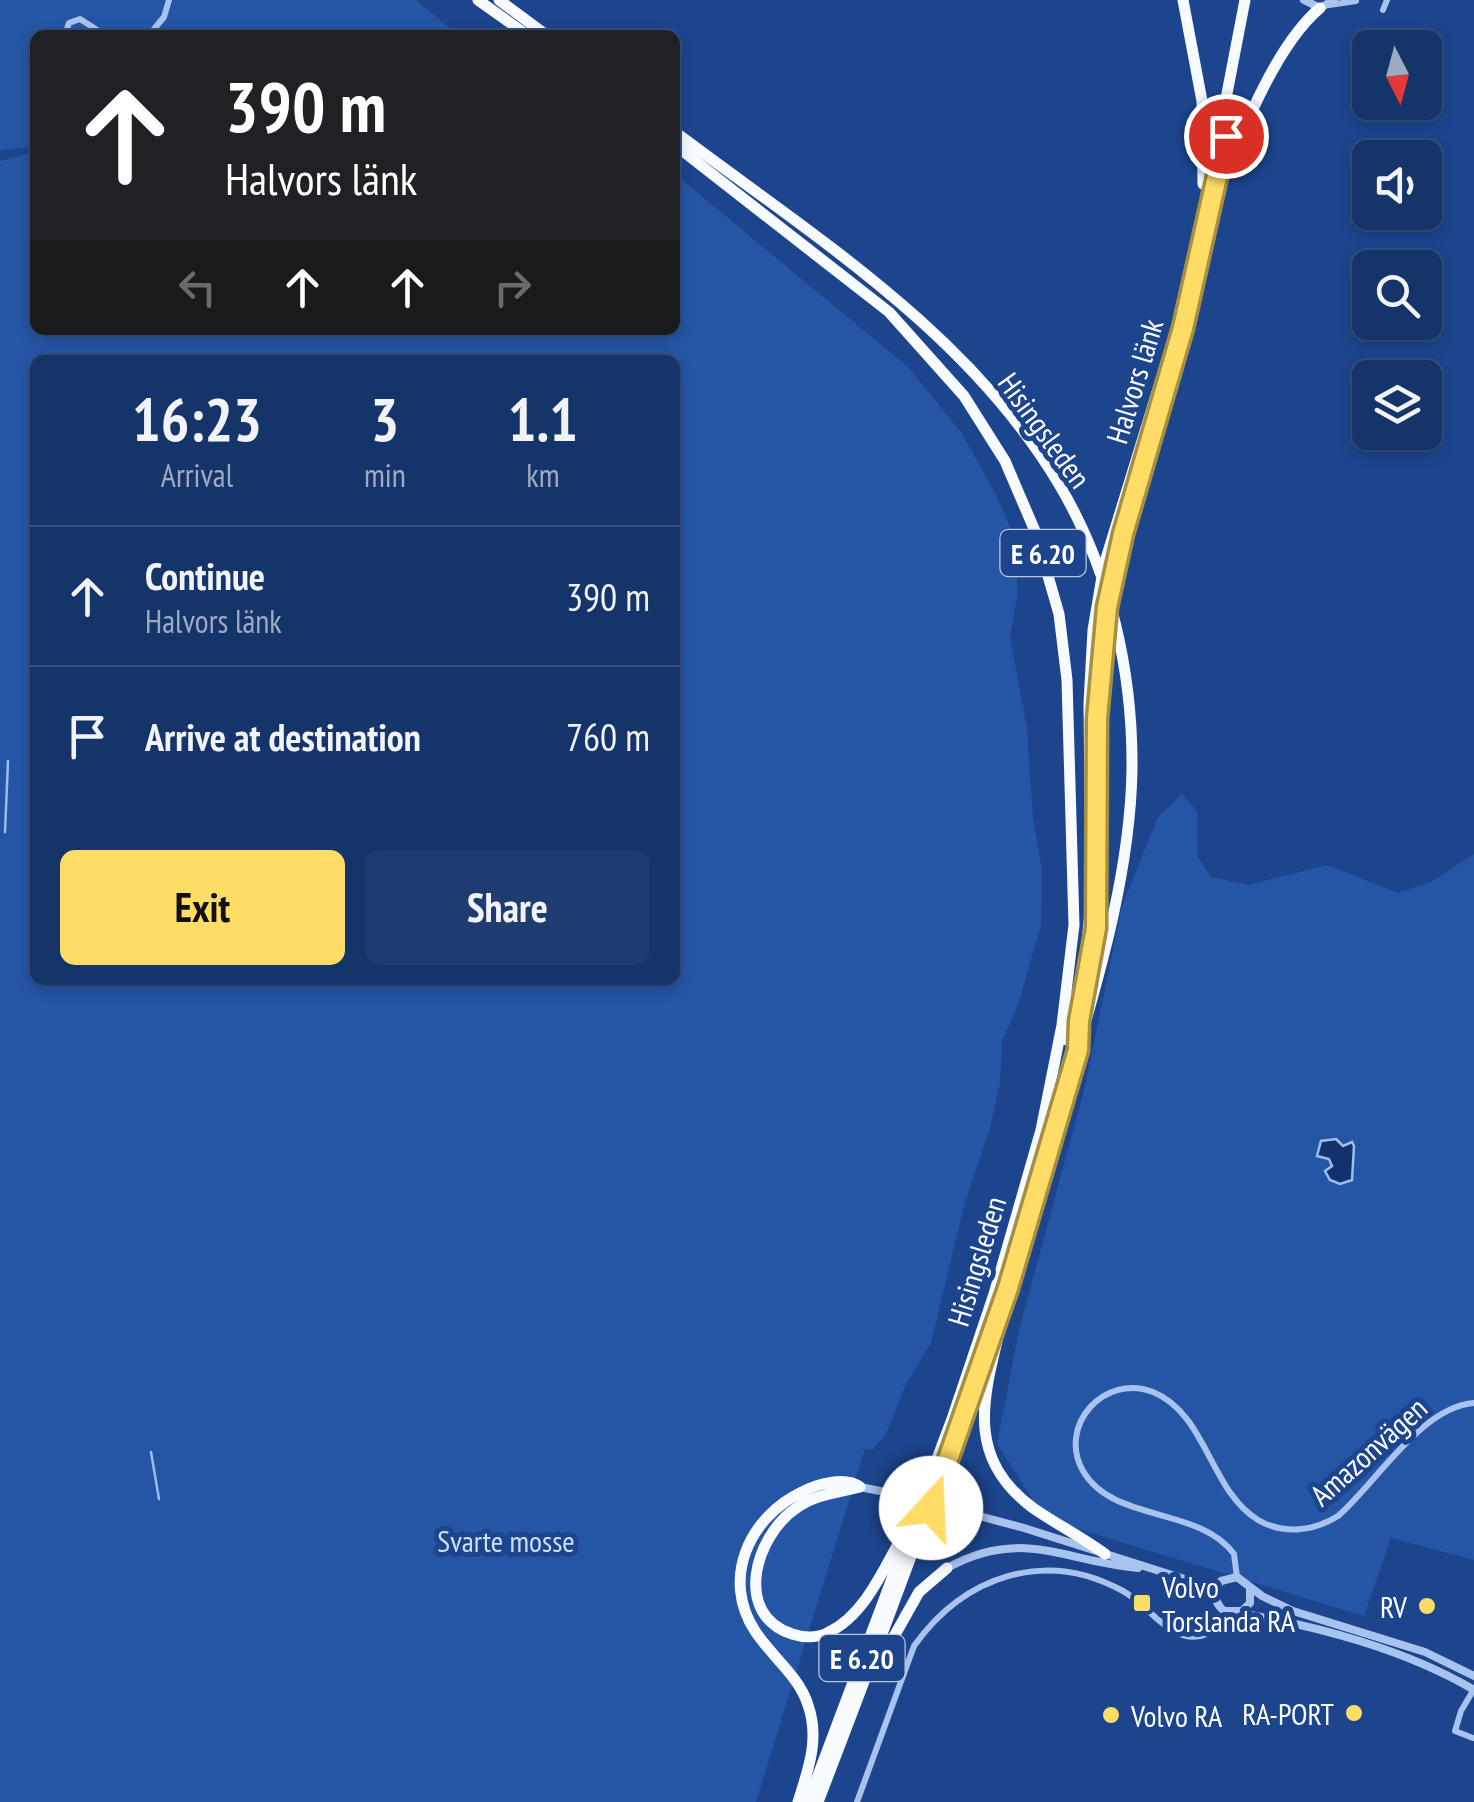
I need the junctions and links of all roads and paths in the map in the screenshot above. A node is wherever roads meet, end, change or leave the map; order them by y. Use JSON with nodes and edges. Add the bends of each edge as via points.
{"nodes":[{"id":1,"x":170,"y":0,"type":"edge"},
{"id":2,"x":478,"y":0,"type":"edge"},
{"id":3,"x":499,"y":0,"type":"edge"},
{"id":4,"x":1183,"y":0,"type":"edge"},
{"id":5,"x":1304,"y":0,"type":"edge"},
{"id":6,"x":1354,"y":0,"type":"edge"},
{"id":7,"x":1387,"y":0,"type":"edge"},
{"id":8,"x":1248,"y":2,"type":"edge"},
{"id":9,"x":1327,"y":4,"type":"edge"},
{"id":10,"x":1383,"y":10,"type":"dead end"},
{"id":11,"x":67,"y":30,"type":"edge"},
{"id":12,"x":98,"y":30,"type":"edge"},
{"id":13,"x":154,"y":30,"type":"edge"},
{"id":14,"x":520,"y":30,"type":"edge"},
{"id":15,"x":539,"y":30,"type":"edge"},
{"id":16,"x":680,"y":136,"type":"edge"},
{"id":17,"x":680,"y":149,"type":"edge"},
{"id":18,"x":1210,"y":212,"type":"junction"},
{"id":19,"x":1200,"y":225,"type":"junction"},
{"id":20,"x":1078,"y":1050,"type":"junction"},
{"id":21,"x":1041,"y":1130,"type":"junction"},
{"id":22,"x":999,"y":1310,"type":"junction"},
{"id":23,"x":1474,"y":1403,"type":"edge"},
{"id":24,"x":860,"y":1487,"type":"junction"},
{"id":25,"x":905,"y":1496,"type":"dead end"},
{"id":26,"x":938,"y":1505,"type":"dead end"},
{"id":27,"x":916,"y":1515,"type":"junction"},
{"id":28,"x":1105,"y":1554,"type":"junction"},
{"id":29,"x":947,"y":1568,"type":"joint"},
{"id":30,"x":1157,"y":1570,"type":"junction"},
{"id":31,"x":1237,"y":1577,"type":"junction"},
{"id":32,"x":1250,"y":1588,"type":"junction"},
{"id":33,"x":1216,"y":1589,"type":"junction"},
{"id":34,"x":1224,"y":1611,"type":"junction"},
{"id":35,"x":1238,"y":1612,"type":"junction"},
{"id":36,"x":1474,"y":1676,"type":"edge"},
{"id":37,"x":1474,"y":1690,"type":"edge"},
{"id":38,"x":851,"y":1716,"type":"junction"},
{"id":39,"x":1474,"y":1738,"type":"edge"},
{"id":40,"x":798,"y":1802,"type":"edge"},
{"id":41,"x":808,"y":1802,"type":"edge"},
{"id":42,"x":818,"y":1802,"type":"edge"},
{"id":43,"x":857,"y":1802,"type":"edge"}],
"edges":[{"from":1,"to":13,"type":"street"},
{"from":2,"to":14,"type":"highway"},
{"from":3,"to":15,"type":"highway"},
{"from":4,"to":19,"type":"highway","via":[[1202,101]]},
{"from":5,"to":9,"type":"street"},
{"from":6,"to":9,"type":"street"},
{"from":7,"to":10,"type":"street"},
{"from":8,"to":18,"type":"highway","name":"Halvors länk"},
{"from":8,"to":19,"type":"highway","name":"Halvors länk"},
{"from":9,"to":18,"type":"highway","via":[[1304,24],[1256,102]]},
{"from":11,"to":12,"type":"street","via":[[80,19]]},
{"from":16,"to":20,"type":"highway","name":"Hisingsleden","number":"E 6.20","via":[[889,294],[959,358],[1032,444],[1092,552],[1116,625],[1130,703],[1131,796],[1117,892]]},
{"from":17,"to":21,"type":"highway","name":"Hisingsleden","number":"E 6.20","via":[[843,273],[914,337],[988,433],[1035,531],[1064,648],[1074,890],[1071,967]]},
{"from":18,"to":20,"type":"highway","name":"Halvors länk","via":[[1107,607],[1097,719],[1096,928]]},
{"from":19,"to":21,"type":"highway","name":"Halvors länk","via":[[1177,328],[1096,602],[1088,703],[1092,855],[1086,952]]},
{"from":20,"to":22,"type":"highway","name":"Hisingsleden","number":"E 6.20"},
{"from":21,"to":27,"type":"highway","name":"Hisingsleden","number":"E 6.20","via":[[994,1294]]},
{"from":22,"to":28,"type":"highway","via":[[983,1408],[988,1452],[1018,1496]]},
{"from":22,"to":38,"type":"highway","name":"Hisingsleden","number":"E 6.20"},
{"from":23,"to":31,"type":"street","name":"Amazonvägen","via":[[1432,1420],[1338,1516],[1296,1530],[1268,1524],[1244,1508],[1166,1398],[1131,1388],[1094,1402],[1076,1437],[1086,1475],[1116,1499],[1215,1538],[1234,1554]]},
{"from":24,"to":25,"type":"street"},
{"from":24,"to":27,"type":"highway","via":[[810,1499],[768,1537],[756,1593],[782,1630],[818,1636],[846,1621]]},
{"from":24,"to":40,"type":"highway","via":[[826,1484],[787,1500],[753,1534],[741,1567],[746,1615],[798,1684],[811,1714],[812,1758]]},
{"from":26,"to":28,"type":"street"},
{"from":27,"to":41,"type":"highway","name":"Hisingsleden","number":"E 6.20"},
{"from":28,"to":30,"type":"street"},
{"from":29,"to":30,"type":"street","via":[[1006,1547]]},
{"from":29,"to":38,"type":"highway","number":"E 6.20","via":[[906,1610]]},
{"from":30,"to":33,"type":"street"},
{"from":31,"to":32,"type":"street"},
{"from":31,"to":33,"type":"street"},
{"from":32,"to":35,"type":"street","via":[[1250,1603]]},
{"from":32,"to":36,"type":"street"},
{"from":33,"to":34,"type":"street"},
{"from":34,"to":35,"type":"street"},
{"from":34,"to":43,"type":"street","via":[[1207,1634],[1190,1638],[1124,1592],[1083,1575],[1032,1570],[992,1581],[929,1625],[914,1646]]},
{"from":35,"to":37,"type":"street","via":[[1403,1657]]},
{"from":37,"to":39,"type":"street","via":[[1456,1731]]},
{"from":38,"to":42,"type":"highway","name":"Hisingsleden","number":"E 6.20"}]}
